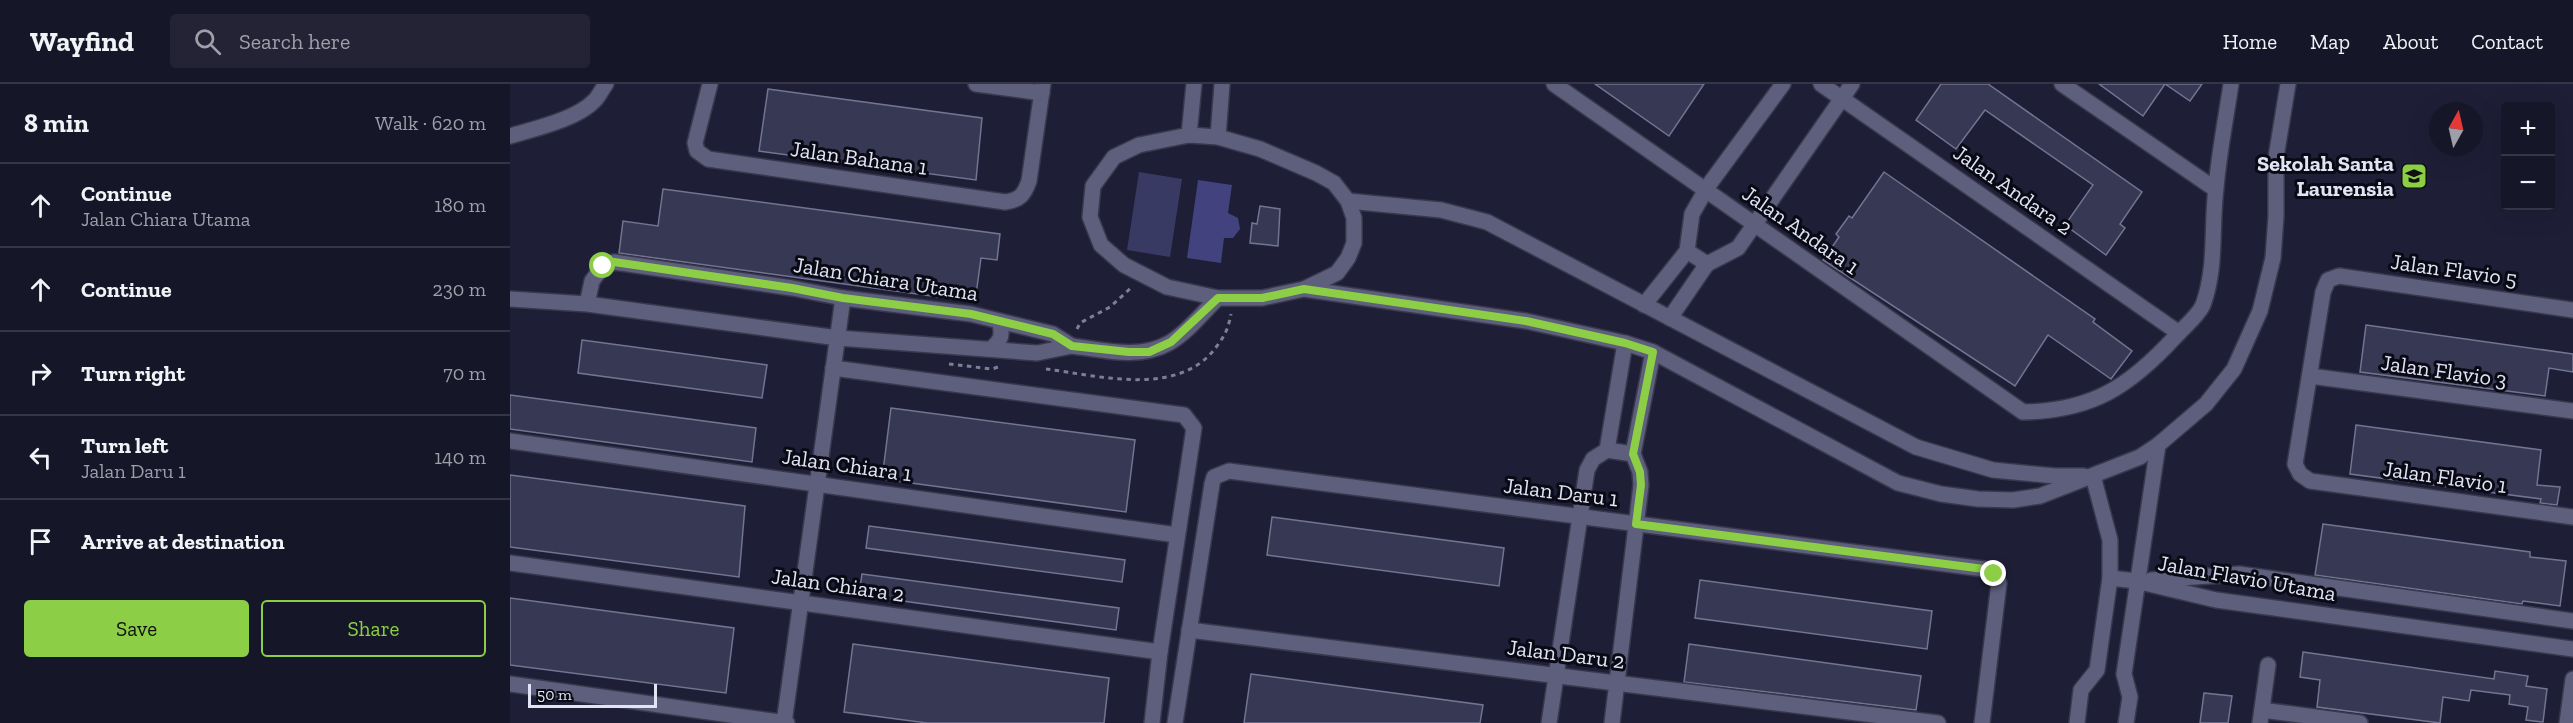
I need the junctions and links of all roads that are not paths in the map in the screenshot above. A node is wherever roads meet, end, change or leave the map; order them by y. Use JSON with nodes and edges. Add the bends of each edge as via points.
{"nodes":[{"id":1,"x":606,"y":84,"type":"edge"},
{"id":2,"x":710,"y":84,"type":"edge"},
{"id":3,"x":976,"y":84,"type":"edge"},
{"id":4,"x":1194,"y":84,"type":"edge"},
{"id":5,"x":1222,"y":84,"type":"edge"},
{"id":6,"x":1554,"y":84,"type":"edge"},
{"id":7,"x":1783,"y":84,"type":"edge"},
{"id":8,"x":1821,"y":84,"type":"edge"},
{"id":9,"x":1852,"y":84,"type":"edge"},
{"id":10,"x":2062,"y":84,"type":"edge"},
{"id":11,"x":2231,"y":84,"type":"edge"},
{"id":12,"x":2288,"y":84,"type":"edge"},
{"id":13,"x":1043,"y":89,"type":"edge"},
{"id":14,"x":1842,"y":98,"type":"junction"},
{"id":15,"x":1189,"y":135,"type":"junction"},
{"id":16,"x":510,"y":136,"type":"edge"},
{"id":17,"x":1218,"y":136,"type":"junction"},
{"id":18,"x":2215,"y":189,"type":"junction"},
{"id":19,"x":1706,"y":190,"type":"junction"},
{"id":20,"x":1348,"y":201,"type":"junction"},
{"id":21,"x":1755,"y":224,"type":"junction"},
{"id":22,"x":1687,"y":251,"type":"junction"},
{"id":23,"x":1707,"y":264,"type":"junction"},
{"id":24,"x":1304,"y":289,"type":"junction"},
{"id":25,"x":843,"y":298,"type":"junction"},
{"id":26,"x":1218,"y":298,"type":"junction"},
{"id":27,"x":510,"y":299,"type":"edge"},
{"id":28,"x":587,"y":304,"type":"junction"},
{"id":29,"x":1644,"y":305,"type":"junction"},
{"id":30,"x":2573,"y":310,"type":"edge"},
{"id":31,"x":1670,"y":318,"type":"junction"},
{"id":32,"x":999,"y":321,"type":"junction"},
{"id":33,"x":2179,"y":333,"type":"junction"},
{"id":34,"x":838,"y":338,"type":"junction"},
{"id":35,"x":1625,"y":343,"type":"junction"},
{"id":36,"x":1072,"y":346,"type":"junction"},
{"id":37,"x":991,"y":349,"type":"junction"},
{"id":38,"x":1653,"y":352,"type":"junction"},
{"id":39,"x":833,"y":368,"type":"junction"},
{"id":40,"x":2310,"y":376,"type":"junction"},
{"id":41,"x":2573,"y":411,"type":"edge"},
{"id":42,"x":510,"y":441,"type":"edge"},
{"id":43,"x":2158,"y":445,"type":"junction"},
{"id":44,"x":1607,"y":450,"type":"junction"},
{"id":45,"x":1633,"y":454,"type":"junction"},
{"id":46,"x":2093,"y":476,"type":"junction"},
{"id":47,"x":817,"y":484,"type":"junction"},
{"id":48,"x":1579,"y":516,"type":"junction"},
{"id":49,"x":2573,"y":517,"type":"edge"},
{"id":50,"x":1636,"y":524,"type":"junction"},
{"id":51,"x":1177,"y":535,"type":"junction"},
{"id":52,"x":510,"y":563,"type":"edge"},
{"id":53,"x":2110,"y":578,"type":"junction"},
{"id":54,"x":2136,"y":581,"type":"junction"},
{"id":55,"x":801,"y":602,"type":"junction"},
{"id":56,"x":2573,"y":621,"type":"edge"},
{"id":57,"x":1189,"y":630,"type":"junction"},
{"id":58,"x":2573,"y":649,"type":"edge"},
{"id":59,"x":1160,"y":652,"type":"junction"},
{"id":60,"x":2268,"y":665,"type":"dead end"},
{"id":61,"x":2097,"y":670,"type":"junction"},
{"id":62,"x":2124,"y":674,"type":"junction"},
{"id":63,"x":1557,"y":676,"type":"junction"},
{"id":64,"x":2573,"y":680,"type":"edge"},
{"id":65,"x":1617,"y":683,"type":"junction"},
{"id":66,"x":510,"y":684,"type":"edge"},
{"id":67,"x":2261,"y":716,"type":"edge"},
{"id":68,"x":785,"y":723,"type":"edge"},
{"id":69,"x":1152,"y":723,"type":"edge"},
{"id":70,"x":1175,"y":723,"type":"edge"},
{"id":71,"x":1549,"y":723,"type":"edge"},
{"id":72,"x":1612,"y":723,"type":"edge"},
{"id":73,"x":1938,"y":723,"type":"edge"},
{"id":74,"x":1982,"y":723,"type":"edge"},
{"id":75,"x":2077,"y":723,"type":"edge"},
{"id":76,"x":2126,"y":723,"type":"edge"},
{"id":77,"x":2360,"y":723,"type":"edge"},
{"id":78,"x":2567,"y":723,"type":"edge"}],
"edges":[{"from":1,"to":16,"type":"street","via":[[584,108]]},
{"from":2,"to":13,"type":"street","name":"Jalan Bahana 1","via":[[695,143],[697,151],[708,159],[1005,202],[1017,200],[1025,193]]},
{"from":3,"to":13,"type":"street"},
{"from":4,"to":15,"type":"street"},
{"from":5,"to":17,"type":"street"},
{"from":6,"to":19,"type":"street","name":"Jalan Andara 1"},
{"from":7,"to":19,"type":"street"},
{"from":8,"to":14,"type":"street","name":"Jalan Andara 2"},
{"from":9,"to":14,"type":"street"},
{"from":10,"to":18,"type":"street"},
{"from":11,"to":18,"type":"street"},
{"from":12,"to":43,"type":"street","via":[[2276,157],[2273,258],[2260,311],[2234,369],[2206,404]]},
{"from":14,"to":21,"type":"street"},
{"from":14,"to":33,"type":"street","name":"Jalan Andara 2"},
{"from":15,"to":17,"type":"street"},
{"from":15,"to":26,"type":"street","via":[[1139,145],[1114,157],[1093,186],[1090,218],[1101,245],[1124,265],[1167,287]]},
{"from":17,"to":20,"type":"street","via":[[1316,173],[1334,183]]},
{"from":18,"to":33,"type":"street","via":[[2214,260],[2202,307]]},
{"from":19,"to":21,"type":"street","name":"Jalan Andara 1"},
{"from":19,"to":22,"type":"street","via":[[1692,214]]},
{"from":20,"to":24,"type":"street","via":[[1354,218],[1354,243],[1348,258],[1336,273]]},
{"from":20,"to":29,"type":"street","via":[[1441,210],[1487,222]]},
{"from":21,"to":23,"type":"street","via":[[1738,248]]},
{"from":21,"to":33,"type":"street","name":"Jalan Andara 1","via":[[2023,412],[2051,412],[2118,389]]},
{"from":22,"to":23,"type":"street"},
{"from":22,"to":29,"type":"street"},
{"from":23,"to":31,"type":"street"},
{"from":24,"to":26,"type":"street","via":[[1262,298]]},
{"from":24,"to":35,"type":"street","via":[[1526,321]]},
{"from":25,"to":28,"type":"street","name":"Jalan Chiara Utama","via":[[614,262],[603,266],[592,281]]},
{"from":25,"to":32,"type":"street","name":"Jalan Chiara Utama"},
{"from":25,"to":34,"type":"street"},
{"from":26,"to":36,"type":"street","via":[[1171,342],[1149,352]]},
{"from":27,"to":28,"type":"street"},
{"from":28,"to":34,"type":"street"},
{"from":29,"to":31,"type":"street"},
{"from":30,"to":40,"type":"street","name":"Jalan Flavio 5","via":[[2339,276],[2328,280],[2323,292]]},
{"from":31,"to":46,"type":"street","via":[[1916,447],[1993,470]]},
{"from":32,"to":36,"type":"street","name":"Jalan Chiara Utama","via":[[1053,334]]},
{"from":32,"to":37,"type":"street","via":[[1000,341]]},
{"from":34,"to":37,"type":"street"},
{"from":34,"to":39,"type":"street"},
{"from":35,"to":38,"type":"street"},
{"from":35,"to":44,"type":"street"},
{"from":36,"to":37,"type":"street","via":[[1037,354]]},
{"from":38,"to":45,"type":"street"},
{"from":38,"to":46,"type":"street","via":[[1899,483],[1941,494],[2013,500],[2040,496]]},
{"from":39,"to":47,"type":"street"},
{"from":39,"to":51,"type":"street","via":[[1184,415],[1194,428]]},
{"from":40,"to":41,"type":"street","name":"Jalan Flavio 3"},
{"from":40,"to":49,"type":"street","name":"Jalan Flavio 1","via":[[2295,464],[2310,481]]},
{"from":42,"to":47,"type":"street","name":"Jalan Chiara 1"},
{"from":43,"to":46,"type":"street"},
{"from":43,"to":54,"type":"street"},
{"from":44,"to":45,"type":"street"},
{"from":44,"to":48,"type":"street","via":[[1593,459],[1587,470]]},
{"from":45,"to":50,"type":"street","via":[[1641,485]]},
{"from":46,"to":53,"type":"street","via":[[2110,540]]},
{"from":47,"to":51,"type":"street","name":"Jalan Chiara 1"},
{"from":47,"to":55,"type":"street"},
{"from":48,"to":50,"type":"street","name":"Jalan Daru 1"},
{"from":48,"to":57,"type":"street","name":"Jalan Daru 1","via":[[1229,471],[1214,477],[1212,484]]},
{"from":48,"to":63,"type":"street"},
{"from":50,"to":65,"type":"street"},
{"from":50,"to":74,"type":"street","name":"Jalan Daru 1","via":[[1984,569],[1994,574],[1999,583]]},
{"from":51,"to":59,"type":"street"},
{"from":52,"to":55,"type":"street","name":"Jalan Chiara 2"},
{"from":53,"to":54,"type":"street"},
{"from":53,"to":61,"type":"street"},
{"from":54,"to":56,"type":"street","name":"Jalan Flavio Utama","via":[[2239,574]]},
{"from":54,"to":58,"type":"street","name":"Jalan Flavio Utama","via":[[2216,600]]},
{"from":54,"to":62,"type":"street"},
{"from":55,"to":59,"type":"street","name":"Jalan Chiara 2"},
{"from":55,"to":68,"type":"street"},
{"from":57,"to":63,"type":"street","name":"Jalan Daru 2"},
{"from":57,"to":70,"type":"street"},
{"from":59,"to":69,"type":"street"},
{"from":60,"to":67,"type":"street"},
{"from":61,"to":62,"type":"street"},
{"from":61,"to":75,"type":"street","via":[[2081,690]]},
{"from":62,"to":76,"type":"street","via":[[2130,696]]},
{"from":63,"to":65,"type":"street","name":"Jalan Daru 2"},
{"from":63,"to":71,"type":"street"},
{"from":64,"to":78,"type":"street"},
{"from":65,"to":72,"type":"street"},
{"from":65,"to":73,"type":"street","name":"Jalan Daru 2"},
{"from":66,"to":68,"type":"street"},
{"from":67,"to":77,"type":"street"}]}
